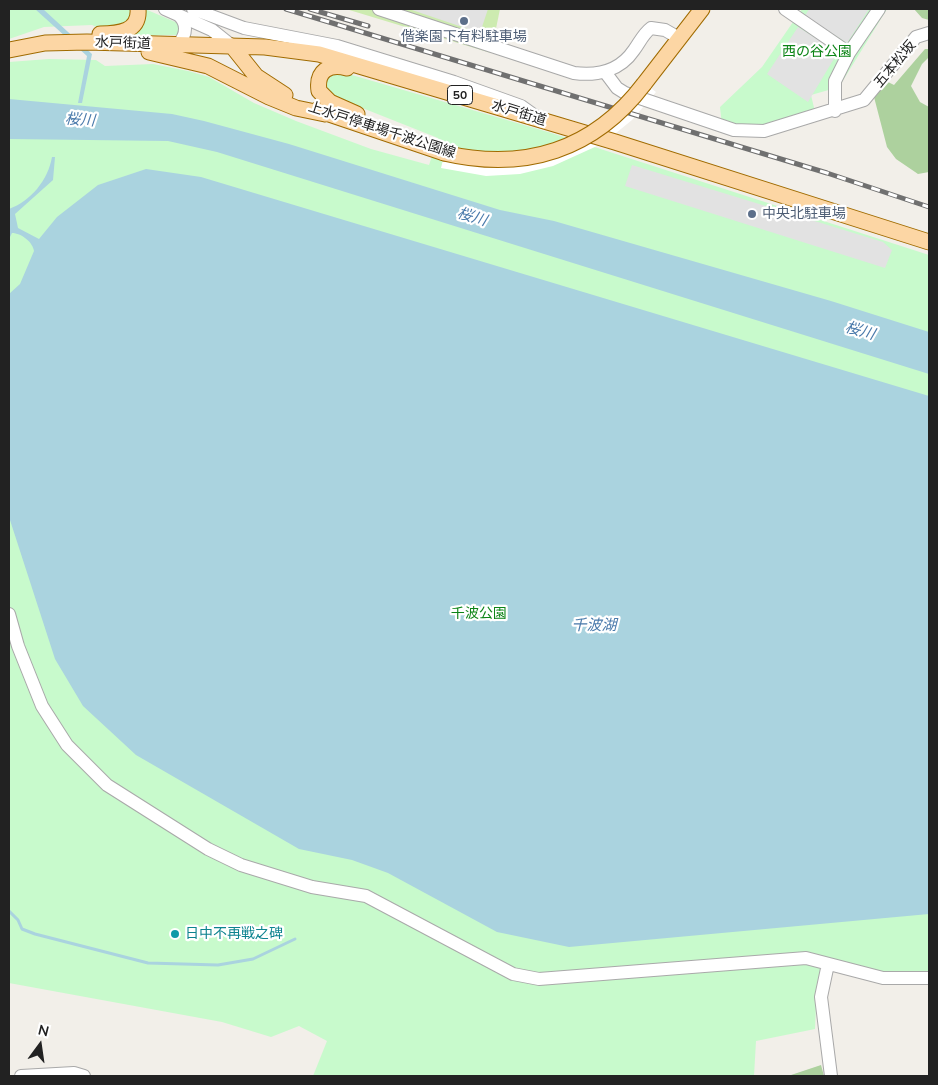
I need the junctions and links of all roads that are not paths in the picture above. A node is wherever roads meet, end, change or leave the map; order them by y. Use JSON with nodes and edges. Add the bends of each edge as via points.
{"nodes":[{"id":1,"x":138,"y":9,"type":"edge"},
{"id":2,"x":193,"y":9,"type":"edge"},
{"id":3,"x":380,"y":9,"type":"edge"},
{"id":4,"x":702,"y":9,"type":"edge"},
{"id":5,"x":785,"y":9,"type":"edge"},
{"id":6,"x":879,"y":9,"type":"edge"},
{"id":7,"x":170,"y":11,"type":"edge"},
{"id":8,"x":929,"y":33,"type":"edge"},
{"id":9,"x":679,"y":38,"type":"junction"},
{"id":10,"x":45,"y":43,"type":"junction"},
{"id":11,"x":178,"y":44,"type":"junction"},
{"id":12,"x":25,"y":46,"type":"junction"},
{"id":13,"x":232,"y":46,"type":"junction"},
{"id":14,"x":9,"y":50,"type":"edge"},
{"id":15,"x":849,"y":53,"type":"junction"},
{"id":16,"x":380,"y":71,"type":"junction"},
{"id":17,"x":605,"y":72,"type":"junction"},
{"id":18,"x":835,"y":111,"type":"junction"},
{"id":19,"x":325,"y":114,"type":"junction"},
{"id":20,"x":540,"y":119,"type":"junction"},
{"id":21,"x":386,"y":133,"type":"junction"},
{"id":22,"x":929,"y":242,"type":"edge"},
{"id":23,"x":9,"y":614,"type":"edge"},
{"id":24,"x":828,"y":964,"type":"junction"},
{"id":25,"x":929,"y":978,"type":"edge"},
{"id":26,"x":21,"y":1076,"type":"edge"},
{"id":27,"x":84,"y":1076,"type":"edge"},
{"id":28,"x":831,"y":1076,"type":"edge"}],
"edges":[{"from":1,"to":10,"type":"main road","via":[[137,20],[126,31],[64,34]]},
{"from":2,"to":20,"type":"street","via":[[244,28],[337,46],[454,82],[522,106]]},
{"from":3,"to":17,"type":"street","via":[[574,73],[590,75]]},
{"from":4,"to":9,"type":"main road","name":"上水戸停車場千波公園線"},
{"from":5,"to":15,"type":"street"},
{"from":6,"to":15,"type":"street"},
{"from":7,"to":11,"type":"street","via":[[180,16],[185,27],[185,36]]},
{"from":7,"to":13,"type":"street","via":[[212,30]]},
{"from":8,"to":18,"type":"street","name":"五本松坂","via":[[916,37],[864,100]]},
{"from":9,"to":17,"type":"street","via":[[665,30],[651,28],[628,58]]},
{"from":9,"to":21,"type":"main road","name":"上水戸停車場千波公園線","bridge":true,"via":[[631,101],[606,124],[557,150],[529,157],[494,160],[444,153]]},
{"from":10,"to":11,"type":"main road","name":"水戸街道","number":"50"},
{"from":10,"to":12,"type":"main road","name":"水戸街道","number":"50"},
{"from":11,"to":13,"type":"main road","name":"水戸街道","number":"50"},
{"from":12,"to":14,"type":"main road","name":"水戸街道","number":"50"},
{"from":12,"to":19,"type":"main road","via":[[53,51],[128,51],[173,56],[208,66],[296,108]]},
{"from":13,"to":16,"type":"main road","name":"水戸街道","number":"50","via":[[300,50]]},
{"from":13,"to":19,"type":"main road","name":"上水戸停車場千波公園線","via":[[241,60],[268,86]]},
{"from":15,"to":18,"type":"street","via":[[835,81]]},
{"from":16,"to":20,"type":"main road","name":"水戸街道","number":"50"},
{"from":16,"to":21,"type":"main road","via":[[363,72],[331,66],[324,69],[318,85],[319,91],[330,102],[372,120]]},
{"from":17,"to":18,"type":"street","via":[[625,93],[734,130],[764,131]]},
{"from":19,"to":21,"type":"main road","name":"上水戸停車場千波公園線"},
{"from":20,"to":22,"type":"main road","name":"水戸街道","number":"50"},
{"from":23,"to":24,"type":"street","via":[[42,706],[68,745],[87,766],[126,799],[208,849],[241,865],[312,887],[366,896],[478,957],[527,978],[806,958]]},
{"from":24,"to":25,"type":"street","via":[[883,978]]},
{"from":24,"to":28,"type":"street","via":[[821,996]]},
{"from":26,"to":27,"type":"street","via":[[64,1073]]}]}
